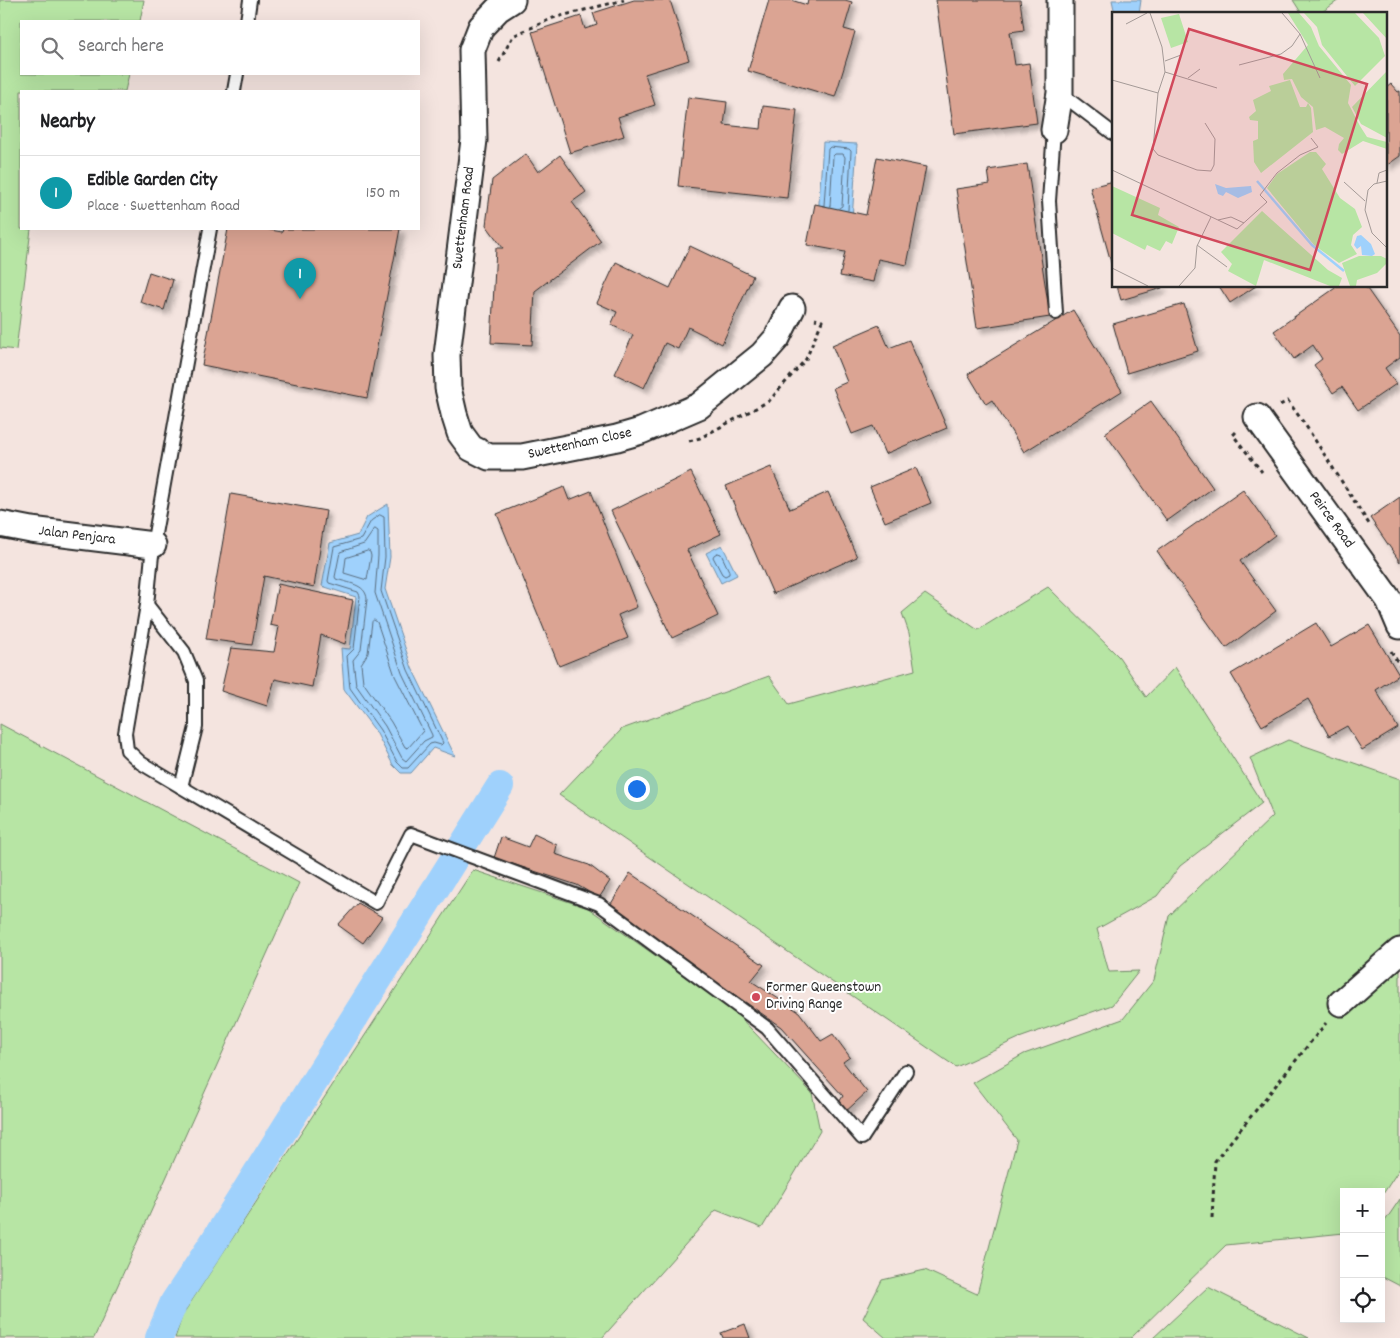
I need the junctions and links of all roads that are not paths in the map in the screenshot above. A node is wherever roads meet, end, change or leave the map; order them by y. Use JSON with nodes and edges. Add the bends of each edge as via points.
{"nodes":[{"id":1,"x":250,"y":0,"type":"edge"},
{"id":2,"x":512,"y":0,"type":"edge"},
{"id":3,"x":1060,"y":0,"type":"edge"},
{"id":4,"x":247,"y":20,"type":"edge"},
{"id":5,"x":237,"y":75,"type":"edge"},
{"id":6,"x":234,"y":90,"type":"edge"},
{"id":7,"x":1060,"y":93,"type":"junction"},
{"id":8,"x":1054,"y":130,"type":"joint"},
{"id":9,"x":1112,"y":132,"type":"edge"},
{"id":10,"x":210,"y":230,"type":"edge"},
{"id":11,"x":792,"y":308,"type":"road end"},
{"id":12,"x":1056,"y":313,"type":"dead end"},
{"id":13,"x":1257,"y":418,"type":"road end"},
{"id":14,"x":471,"y":448,"type":"joint"},
{"id":15,"x":0,"y":524,"type":"edge"},
{"id":16,"x":153,"y":545,"type":"junction"},
{"id":17,"x":147,"y":605,"type":"junction"},
{"id":18,"x":1400,"y":626,"type":"edge"},
{"id":19,"x":181,"y":787,"type":"junction"},
{"id":20,"x":1400,"y":951,"type":"edge"},
{"id":21,"x":1341,"y":1003,"type":"road end"},
{"id":22,"x":906,"y":1072,"type":"dead end"}],
"edges":[{"from":1,"to":4,"type":"lane"},
{"from":2,"to":14,"type":"street","name":"Swettenham Road","via":[[481,27],[472,50],[474,140],[446,355],[454,414],[460,433]]},
{"from":3,"to":7,"type":"street"},
{"from":5,"to":6,"type":"lane"},
{"from":7,"to":8,"type":"street"},
{"from":7,"to":9,"type":"lane"},
{"from":8,"to":12,"type":"lane","via":[[1049,201]]},
{"from":10,"to":16,"type":"lane"},
{"from":11,"to":14,"type":"street","name":"Swettenham Close","via":[[777,338],[762,355],[699,406],[617,438],[522,457],[489,457]]},
{"from":13,"to":18,"type":"street","name":"Peirce Road","via":[[1389,600]]},
{"from":15,"to":16,"type":"street","name":"Jalan Penjara"},
{"from":16,"to":17,"type":"lane"},
{"from":17,"to":19,"type":"lane","via":[[184,652],[196,681],[196,727]]},
{"from":17,"to":19,"type":"lane","via":[[125,733],[127,750],[141,763]]},
{"from":19,"to":22,"type":"lane","via":[[376,903],[411,834],[599,904],[767,1028],[862,1138]]},
{"from":20,"to":21,"type":"street"}]}
